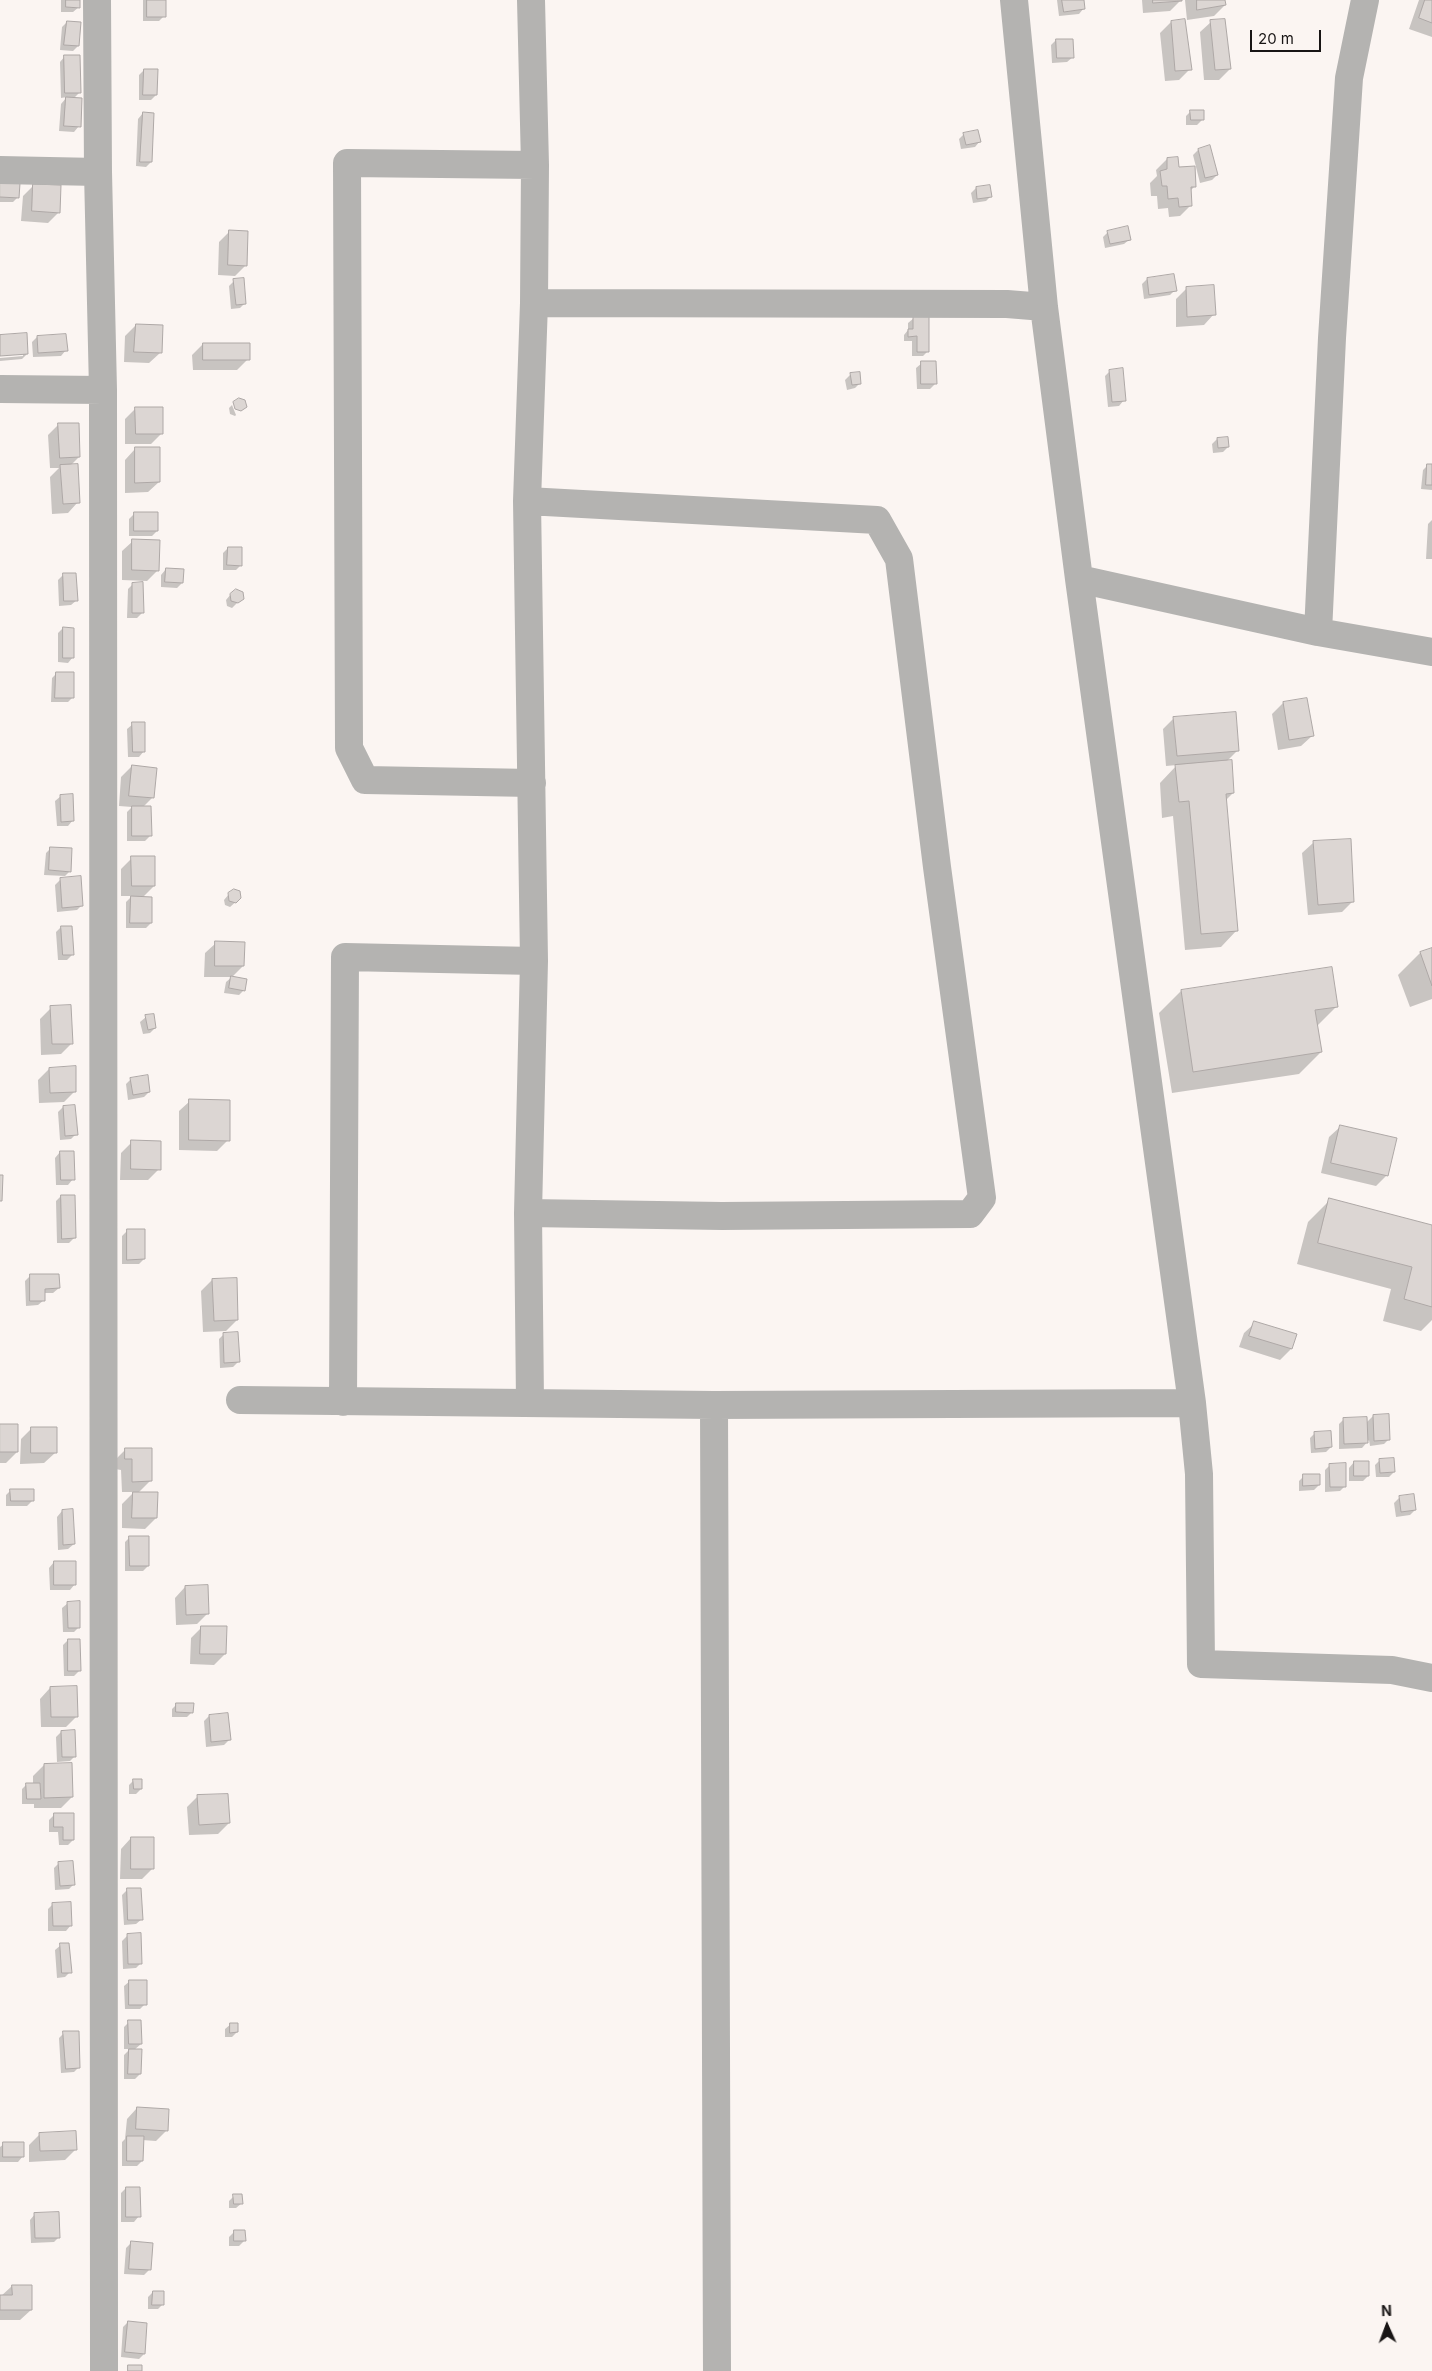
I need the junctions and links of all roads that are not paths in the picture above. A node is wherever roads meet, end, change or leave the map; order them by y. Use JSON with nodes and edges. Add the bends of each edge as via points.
{"nodes":[{"id":1,"x":97,"y":0,"type":"edge"},
{"id":2,"x":531,"y":0,"type":"edge"},
{"id":3,"x":1014,"y":0,"type":"edge"},
{"id":4,"x":1365,"y":0,"type":"edge"},
{"id":5,"x":535,"y":164,"type":"junction"},
{"id":6,"x":0,"y":170,"type":"edge"},
{"id":7,"x":98,"y":172,"type":"junction"},
{"id":8,"x":534,"y":303,"type":"junction"},
{"id":9,"x":1044,"y":306,"type":"junction"},
{"id":10,"x":0,"y":389,"type":"edge"},
{"id":11,"x":103,"y":390,"type":"junction"},
{"id":12,"x":527,"y":501,"type":"junction"},
{"id":13,"x":1079,"y":579,"type":"junction"},
{"id":14,"x":1318,"y":632,"type":"junction"},
{"id":15,"x":1432,"y":652,"type":"edge"},
{"id":16,"x":532,"y":783,"type":"junction"},
{"id":17,"x":534,"y":961,"type":"junction"},
{"id":18,"x":528,"y":1213,"type":"junction"},
{"id":19,"x":240,"y":1400,"type":"dead end"},
{"id":20,"x":343,"y":1402,"type":"junction"},
{"id":21,"x":530,"y":1402,"type":"junction"},
{"id":22,"x":1192,"y":1403,"type":"junction"},
{"id":23,"x":714,"y":1405,"type":"junction"},
{"id":24,"x":1432,"y":1678,"type":"edge"},
{"id":25,"x":104,"y":2371,"type":"edge"},
{"id":26,"x":717,"y":2371,"type":"edge"}],
"edges":[{"from":1,"to":7,"type":"street"},
{"from":2,"to":5,"type":"street"},
{"from":3,"to":9,"type":"street"},
{"from":4,"to":14,"type":"street","via":[[1349,78]]},
{"from":5,"to":8,"type":"street"},
{"from":5,"to":16,"type":"street","via":[[347,163],[349,748],[365,780]]},
{"from":6,"to":7,"type":"street"},
{"from":7,"to":11,"type":"street"},
{"from":8,"to":9,"type":"street"},
{"from":8,"to":12,"type":"street"},
{"from":9,"to":13,"type":"street"},
{"from":10,"to":11,"type":"street"},
{"from":11,"to":25,"type":"street"},
{"from":12,"to":16,"type":"street"},
{"from":12,"to":18,"type":"street","via":[[877,520],[900,559],[982,1198],[970,1214],[722,1216]]},
{"from":13,"to":14,"type":"street"},
{"from":13,"to":22,"type":"street"},
{"from":14,"to":15,"type":"street"},
{"from":16,"to":17,"type":"street"},
{"from":17,"to":18,"type":"street"},
{"from":17,"to":20,"type":"street","via":[[345,957]]},
{"from":18,"to":21,"type":"street"},
{"from":19,"to":20,"type":"street"},
{"from":20,"to":21,"type":"street"},
{"from":21,"to":23,"type":"street"},
{"from":22,"to":23,"type":"street"},
{"from":22,"to":24,"type":"street","via":[[1199,1474],[1201,1664],[1392,1670]]},
{"from":23,"to":26,"type":"street"}]}
